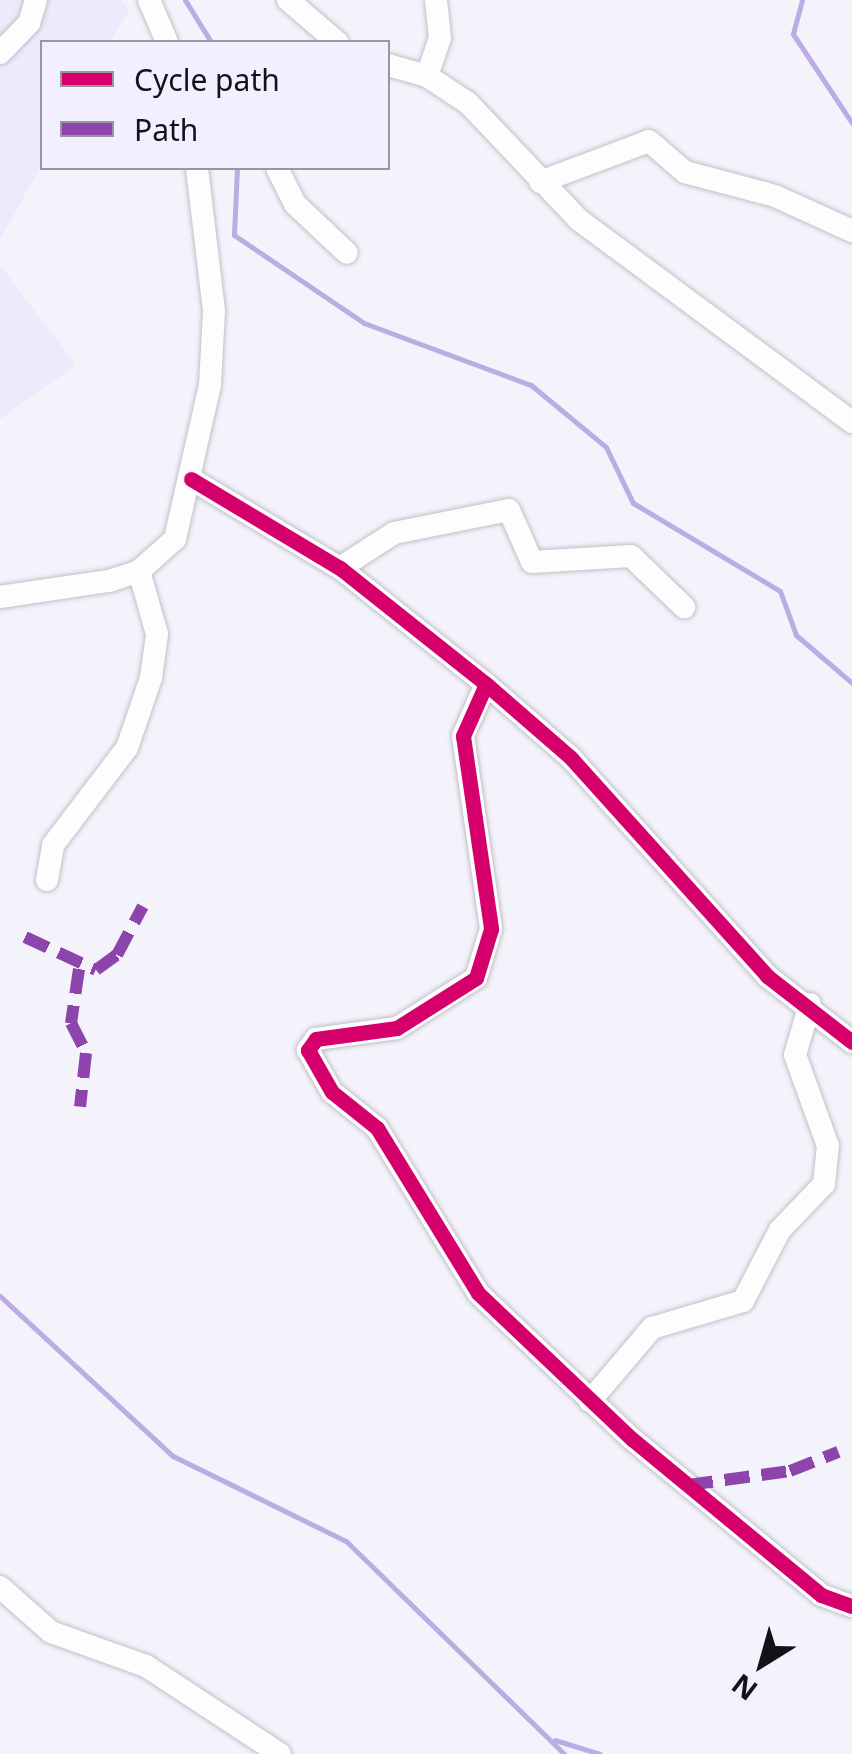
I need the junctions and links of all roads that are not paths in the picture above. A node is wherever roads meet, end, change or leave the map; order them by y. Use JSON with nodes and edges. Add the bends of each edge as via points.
{"nodes":[{"id":1,"x":36,"y":0,"type":"edge"},
{"id":2,"x":149,"y":0,"type":"edge"},
{"id":3,"x":436,"y":0,"type":"edge"},
{"id":4,"x":296,"y":3,"type":"edge"},
{"id":5,"x":165,"y":40,"type":"edge"},
{"id":6,"x":335,"y":40,"type":"edge"},
{"id":7,"x":0,"y":53,"type":"edge"},
{"id":8,"x":390,"y":66,"type":"edge"},
{"id":9,"x":428,"y":76,"type":"junction"},
{"id":10,"x":197,"y":170,"type":"edge"},
{"id":11,"x":278,"y":170,"type":"edge"},
{"id":12,"x":540,"y":182,"type":"junction"},
{"id":13,"x":852,"y":232,"type":"edge"},
{"id":14,"x":347,"y":253,"type":"dead end"},
{"id":15,"x":852,"y":422,"type":"edge"},
{"id":16,"x":191,"y":480,"type":"junction"},
{"id":17,"x":340,"y":568,"type":"junction"},
{"id":18,"x":139,"y":571,"type":"junction"},
{"id":19,"x":0,"y":598,"type":"edge"},
{"id":20,"x":684,"y":607,"type":"dead end"},
{"id":21,"x":486,"y":684,"type":"junction"},
{"id":22,"x":47,"y":880,"type":"dead end"},
{"id":23,"x":810,"y":1004,"type":"junction"},
{"id":24,"x":852,"y":1042,"type":"edge"},
{"id":25,"x":590,"y":1400,"type":"junction"},
{"id":26,"x":0,"y":1586,"type":"edge"},
{"id":27,"x":852,"y":1606,"type":"edge"},
{"id":28,"x":280,"y":1754,"type":"edge"}],
"edges":[{"from":1,"to":7,"type":"street","via":[[29,23]]},
{"from":2,"to":5,"type":"street"},
{"from":3,"to":9,"type":"street","via":[[440,38]]},
{"from":4,"to":6,"type":"street"},
{"from":8,"to":9,"type":"street"},
{"from":9,"to":12,"type":"street","via":[[468,104]]},
{"from":10,"to":16,"type":"street","via":[[214,311]]},
{"from":11,"to":14,"type":"street","via":[[295,204]]},
{"from":12,"to":13,"type":"street","via":[[648,141],[685,172],[775,196]]},
{"from":12,"to":15,"type":"street","via":[[613,248]]},
{"from":16,"to":17,"type":"street"},
{"from":16,"to":18,"type":"street","via":[[176,539]]},
{"from":17,"to":20,"type":"street","via":[[394,534],[508,510],[532,562],[631,556]]},
{"from":17,"to":21,"type":"street"},
{"from":18,"to":19,"type":"street"},
{"from":18,"to":22,"type":"street","via":[[157,634],[151,678],[127,748],[54,845]]},
{"from":21,"to":23,"type":"street","via":[[571,758],[768,976]]},
{"from":21,"to":25,"type":"street","via":[[463,736],[491,929],[476,978],[396,1028],[316,1039],[308,1050],[332,1092],[377,1128],[478,1293]]},
{"from":23,"to":24,"type":"street"},
{"from":23,"to":25,"type":"street","via":[[795,1056],[828,1146],[824,1184],[780,1230],[744,1301],[652,1328]]},
{"from":25,"to":27,"type":"street","via":[[821,1595]]},
{"from":26,"to":28,"type":"street","via":[[50,1632],[146,1666]]}]}
